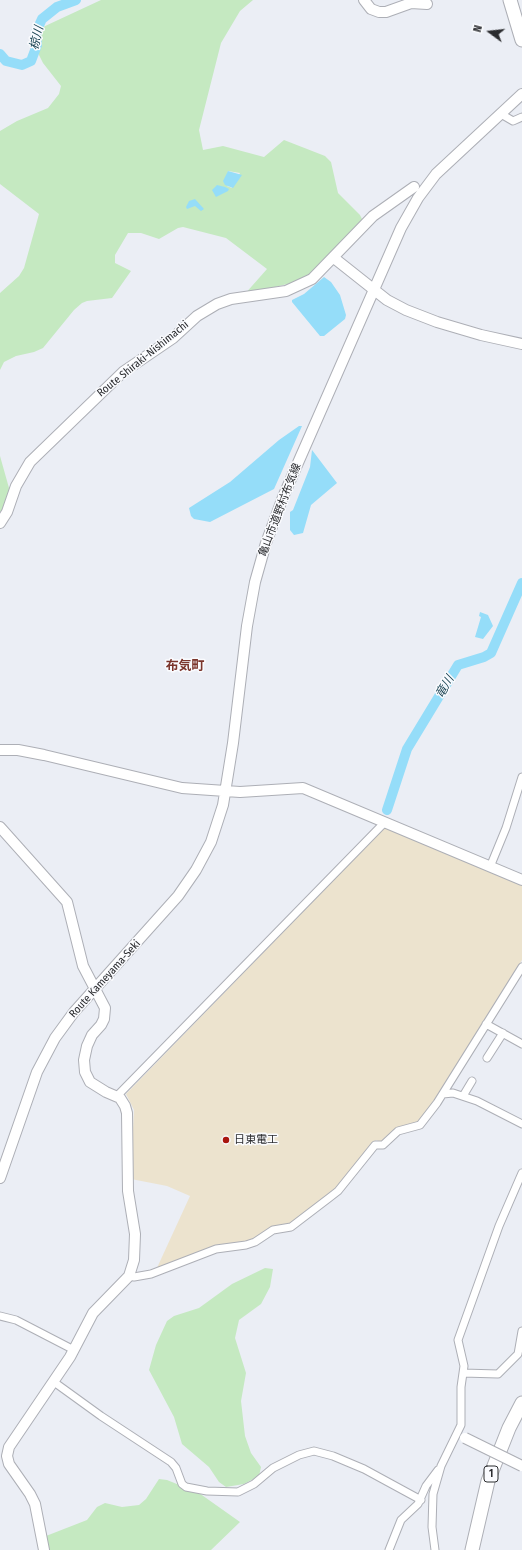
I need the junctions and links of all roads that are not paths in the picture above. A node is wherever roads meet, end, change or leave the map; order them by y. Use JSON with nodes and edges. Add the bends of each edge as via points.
{"nodes":[{"id":1,"x":364,"y":0,"type":"edge"},
{"id":2,"x":510,"y":0,"type":"edge"},
{"id":3,"x":427,"y":4,"type":"dead end"},
{"id":4,"x":522,"y":40,"type":"edge"},
{"id":5,"x":522,"y":94,"type":"edge"},
{"id":6,"x":501,"y":114,"type":"junction"},
{"id":7,"x":522,"y":117,"type":"edge"},
{"id":8,"x":414,"y":187,"type":"dead end"},
{"id":9,"x":334,"y":258,"type":"junction"},
{"id":10,"x":374,"y":290,"type":"junction"},
{"id":11,"x":522,"y":344,"type":"edge"},
{"id":12,"x":0,"y":524,"type":"edge"},
{"id":13,"x":0,"y":750,"type":"edge"},
{"id":14,"x":522,"y":778,"type":"edge"},
{"id":15,"x":225,"y":790,"type":"junction"},
{"id":16,"x":385,"y":822,"type":"junction"},
{"id":17,"x":0,"y":827,"type":"edge"},
{"id":18,"x":490,"y":866,"type":"junction"},
{"id":19,"x":522,"y":880,"type":"edge"},
{"id":20,"x":522,"y":967,"type":"edge"},
{"id":21,"x":95,"y":988,"type":"junction"},
{"id":22,"x":486,"y":1024,"type":"junction"},
{"id":23,"x":503,"y":1033,"type":"junction"},
{"id":24,"x":522,"y":1044,"type":"edge"},
{"id":25,"x":486,"y":1058,"type":"dead end"},
{"id":26,"x":472,"y":1081,"type":"dead end"},
{"id":27,"x":443,"y":1094,"type":"junction"},
{"id":28,"x":118,"y":1096,"type":"junction"},
{"id":29,"x":463,"y":1096,"type":"junction"},
{"id":30,"x":522,"y":1124,"type":"edge"},
{"id":31,"x":522,"y":1173,"type":"edge"},
{"id":32,"x":0,"y":1178,"type":"edge"},
{"id":33,"x":129,"y":1276,"type":"junction"},
{"id":34,"x":0,"y":1316,"type":"edge"},
{"id":35,"x":522,"y":1331,"type":"edge"},
{"id":36,"x":74,"y":1350,"type":"junction"},
{"id":37,"x":463,"y":1373,"type":"junction"},
{"id":38,"x":54,"y":1382,"type":"junction"},
{"id":39,"x":522,"y":1403,"type":"edge"},
{"id":40,"x":461,"y":1436,"type":"junction"},
{"id":41,"x":441,"y":1466,"type":"junction"},
{"id":42,"x":522,"y":1466,"type":"edge"},
{"id":43,"x":421,"y":1500,"type":"junction"},
{"id":44,"x":44,"y":1550,"type":"edge"},
{"id":45,"x":389,"y":1550,"type":"edge"},
{"id":46,"x":435,"y":1550,"type":"edge"},
{"id":47,"x":472,"y":1550,"type":"edge"}],
"edges":[{"from":1,"to":3,"type":"street","via":[[379,12],[411,3]]},
{"from":2,"to":4,"type":"highway"},
{"from":5,"to":6,"type":"street"},
{"from":6,"to":7,"type":"street","via":[[513,121]]},
{"from":6,"to":10,"type":"street","via":[[453,157],[428,185],[401,228]]},
{"from":8,"to":9,"type":"street","name":"Route Shiraki-Nishimachi","via":[[373,216]]},
{"from":9,"to":10,"type":"street"},
{"from":9,"to":12,"type":"street","name":"Route Shiraki-Nishimachi","via":[[312,279],[298,287],[274,294],[224,301],[210,307],[173,338],[123,372],[30,462],[16,486]]},
{"from":10,"to":11,"type":"street","via":[[387,300],[437,322]]},
{"from":10,"to":15,"type":"street","name":"亀山市道野村布気線","via":[[283,498],[266,543],[255,582],[247,626]]},
{"from":13,"to":15,"type":"street","via":[[44,754],[182,788]]},
{"from":14,"to":18,"type":"street","via":[[506,828]]},
{"from":15,"to":16,"type":"street","via":[[240,792],[303,788]]},
{"from":15,"to":21,"type":"street","name":"Route Kameyama-Seki","via":[[218,823],[196,870],[169,906]]},
{"from":16,"to":18,"type":"street"},
{"from":16,"to":28,"type":"street"},
{"from":17,"to":21,"type":"street","via":[[67,902],[83,966]]},
{"from":18,"to":19,"type":"street"},
{"from":20,"to":22,"type":"street"},
{"from":21,"to":28,"type":"street","via":[[105,1013],[101,1025],[87,1046],[84,1060],[86,1077],[106,1092]]},
{"from":21,"to":32,"type":"street","name":"Route Kameyama-Seki","via":[[64,1026],[42,1061]]},
{"from":22,"to":23,"type":"street"},
{"from":22,"to":27,"type":"street"},
{"from":23,"to":24,"type":"street"},
{"from":23,"to":25,"type":"street"},
{"from":26,"to":29,"type":"street"},
{"from":27,"to":29,"type":"street"},
{"from":27,"to":33,"type":"street","via":[[420,1125],[398,1131],[383,1145],[375,1145],[338,1191],[292,1227],[273,1230],[246,1245],[216,1249],[152,1274]]},
{"from":28,"to":33,"type":"street","via":[[123,1101],[127,1113],[128,1191],[135,1234],[134,1260]]},
{"from":29,"to":30,"type":"street"},
{"from":31,"to":37,"type":"street","via":[[499,1226],[458,1340],[464,1361]]},
{"from":33,"to":36,"type":"street","via":[[93,1313]]},
{"from":34,"to":36,"type":"street","via":[[16,1320]]},
{"from":35,"to":37,"type":"street","via":[[518,1354],[498,1374]]},
{"from":36,"to":38,"type":"street"},
{"from":37,"to":40,"type":"street"},
{"from":38,"to":43,"type":"street","via":[[171,1462],[186,1487],[238,1492],[254,1484],[273,1468],[299,1455],[314,1451],[364,1469]]},
{"from":38,"to":44,"type":"street","via":[[9,1447],[7,1456],[9,1464],[35,1504]]},
{"from":39,"to":47,"type":"highway","number":"1","via":[[488,1481]]},
{"from":40,"to":41,"type":"street"},
{"from":40,"to":42,"type":"street","bridge":true},
{"from":41,"to":43,"type":"street","via":[[431,1478]]},
{"from":41,"to":46,"type":"street","via":[[434,1488],[432,1510]]},
{"from":43,"to":45,"type":"street","via":[[414,1510],[401,1520]]}]}
